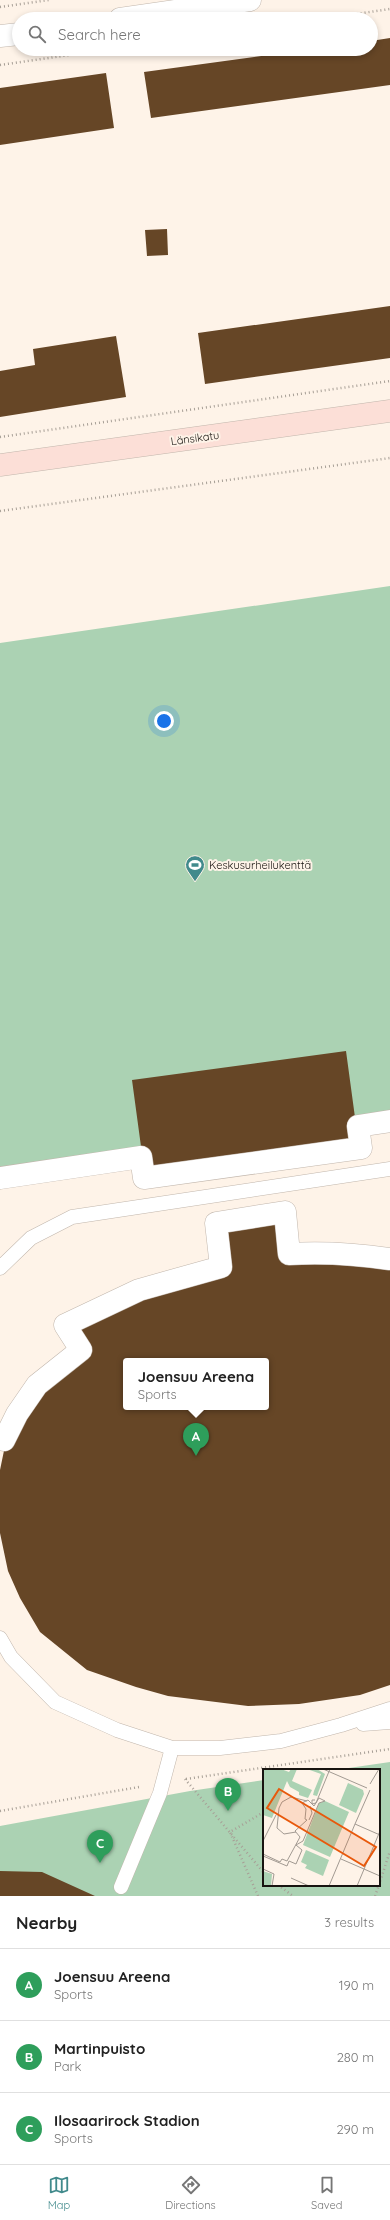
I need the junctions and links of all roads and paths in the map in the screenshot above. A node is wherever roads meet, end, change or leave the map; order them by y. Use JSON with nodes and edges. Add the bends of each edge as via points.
{"nodes":[{"id":1,"x":49,"y":0,"type":"edge"},
{"id":2,"x":250,"y":0,"type":"edge"},
{"id":3,"x":0,"y":7,"type":"edge"},
{"id":4,"x":390,"y":9,"type":"edge"},
{"id":5,"x":168,"y":12,"type":"edge"},
{"id":6,"x":369,"y":12,"type":"edge"},
{"id":7,"x":12,"y":35,"type":"edge"},
{"id":8,"x":0,"y":36,"type":"edge"},
{"id":9,"x":62,"y":56,"type":"edge"},
{"id":10,"x":0,"y":65,"type":"edge"},
{"id":11,"x":390,"y":381,"type":"edge"},
{"id":12,"x":390,"y":412,"type":"edge"},
{"id":13,"x":0,"y":437,"type":"edge"},
{"id":14,"x":390,"y":458,"type":"edge"},
{"id":15,"x":0,"y":466,"type":"edge"},
{"id":16,"x":0,"y":511,"type":"edge"},
{"id":17,"x":390,"y":1121,"type":"edge"},
{"id":18,"x":390,"y":1169,"type":"edge"},
{"id":19,"x":0,"y":1178,"type":"edge"},
{"id":20,"x":390,"y":1259,"type":"edge"},
{"id":21,"x":0,"y":1268,"type":"edge"},
{"id":22,"x":0,"y":1438,"type":"edge"},
{"id":23,"x":0,"y":1638,"type":"edge"},
{"id":24,"x":390,"y":1709,"type":"edge"},
{"id":25,"x":390,"y":1722,"type":"edge"},
{"id":26,"x":341,"y":1725,"type":"junction"},
{"id":27,"x":172,"y":1748,"type":"junction"},
{"id":28,"x":390,"y":1749,"type":"edge"},
{"id":29,"x":185,"y":1779,"type":"junction"},
{"id":30,"x":162,"y":1783,"type":"junction"},
{"id":31,"x":0,"y":1811,"type":"edge"},
{"id":32,"x":263,"y":1813,"type":"edge"},
{"id":33,"x":230,"y":1832,"type":"junction"},
{"id":34,"x":390,"y":1851,"type":"edge"},
{"id":35,"x":263,"y":1872,"type":"edge"},
{"id":36,"x":380,"y":1873,"type":"edge"},
{"id":37,"x":382,"y":1876,"type":"junction"},
{"id":38,"x":380,"y":1882,"type":"edge"},
{"id":39,"x":279,"y":1886,"type":"edge"},
{"id":40,"x":379,"y":1886,"type":"edge"},
{"id":41,"x":121,"y":1887,"type":"dead end"},
{"id":42,"x":258,"y":1896,"type":"edge"},
{"id":43,"x":293,"y":1896,"type":"edge"},
{"id":44,"x":375,"y":1896,"type":"edge"}],
"edges":[{"from":1,"to":3,"type":"path"},
{"from":2,"to":5,"type":"street"},
{"from":4,"to":6,"type":"path"},
{"from":7,"to":8,"type":"street"},
{"from":9,"to":10,"type":"path"},
{"from":11,"to":13,"type":"path"},
{"from":12,"to":15,"type":"street","name":"Länsikatu"},
{"from":14,"to":16,"type":"path"},
{"from":17,"to":19,"type":"street","via":[[358,1126],[361,1148],[144,1178],[141,1157]]},
{"from":18,"to":21,"type":"lane","via":[[72,1218],[31,1238]]},
{"from":20,"to":22,"type":"street","via":[[360,1254],[289,1254],[285,1212],[216,1223],[221,1267],[139,1290],[65,1325],[81,1350],[37,1385],[17,1414],[4,1440]]},
{"from":23,"to":27,"type":"lane","via":[[11,1657],[55,1702],[117,1730]]},
{"from":24,"to":26,"type":"lane"},
{"from":25,"to":26,"type":"lane"},
{"from":26,"to":27,"type":"lane","via":[[281,1741],[220,1748]]},
{"from":27,"to":30,"type":"lane"},
{"from":28,"to":29,"type":"path"},
{"from":29,"to":30,"type":"path"},
{"from":29,"to":33,"type":"path"},
{"from":30,"to":31,"type":"path"},
{"from":30,"to":41,"type":"lane"},
{"from":32,"to":33,"type":"path"},
{"from":33,"to":35,"type":"path"},
{"from":33,"to":42,"type":"path"},
{"from":34,"to":37,"type":"path"},
{"from":36,"to":37,"type":"path"},
{"from":37,"to":38,"type":"path"},
{"from":39,"to":43,"type":"path"},
{"from":40,"to":44,"type":"path"}]}
